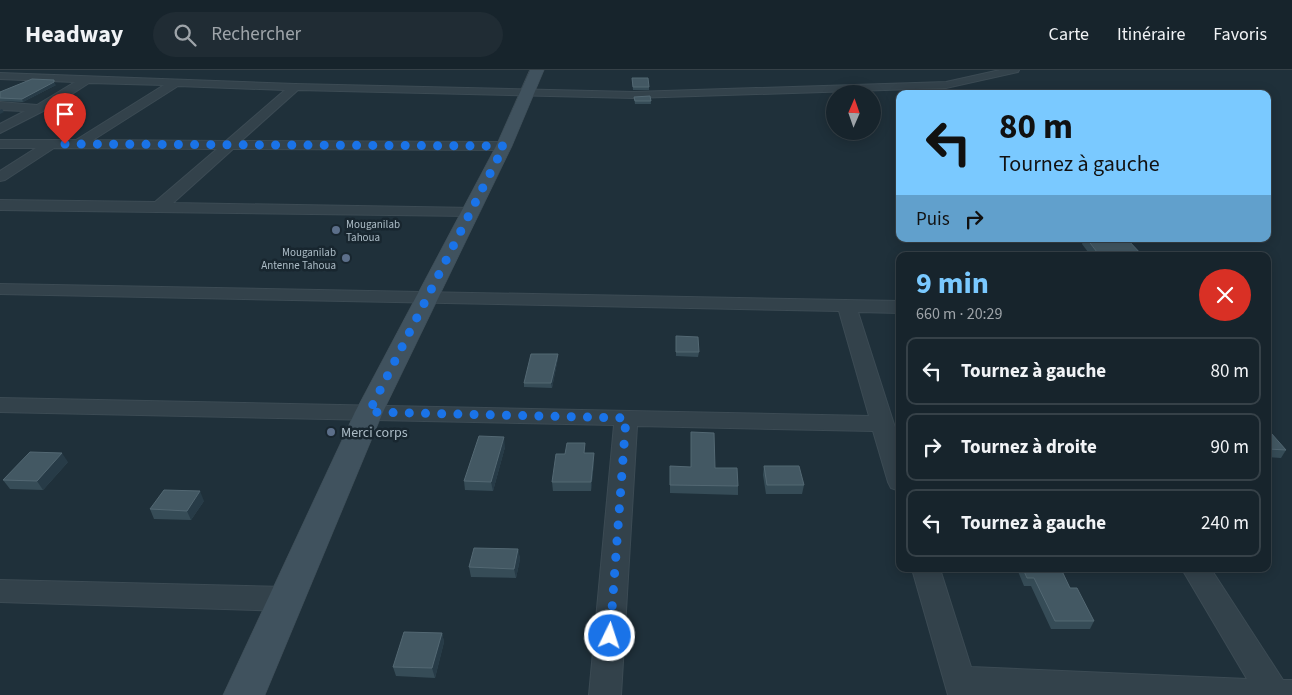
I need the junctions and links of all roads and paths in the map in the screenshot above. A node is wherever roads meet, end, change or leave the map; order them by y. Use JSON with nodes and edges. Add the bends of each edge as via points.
{"nodes":[{"id":1,"x":105,"y":70,"type":"edge"},
{"id":2,"x":1014,"y":70,"type":"edge"},
{"id":3,"x":0,"y":76,"type":"edge"},
{"id":4,"x":83,"y":80,"type":"junction"},
{"id":5,"x":531,"y":82,"type":"edge"},
{"id":6,"x":176,"y":83,"type":"junction"},
{"id":7,"x":295,"y":87,"type":"junction"},
{"id":8,"x":0,"y":106,"type":"edge"},
{"id":9,"x":40,"y":108,"type":"junction"},
{"id":10,"x":0,"y":129,"type":"edge"},
{"id":11,"x":0,"y":144,"type":"edge"},
{"id":12,"x":51,"y":144,"type":"junction"},
{"id":13,"x":79,"y":144,"type":"junction"},
{"id":14,"x":230,"y":144,"type":"junction"},
{"id":15,"x":504,"y":146,"type":"junction"},
{"id":16,"x":0,"y":177,"type":"edge"},
{"id":17,"x":0,"y":205,"type":"edge"},
{"id":18,"x":159,"y":207,"type":"junction"},
{"id":19,"x":470,"y":211,"type":"junction"},
{"id":20,"x":0,"y":289,"type":"edge"},
{"id":21,"x":426,"y":298,"type":"junction"},
{"id":22,"x":847,"y":306,"type":"junction"},
{"id":23,"x":896,"y":307,"type":"edge"},
{"id":24,"x":0,"y":405,"type":"edge"},
{"id":25,"x":369,"y":412,"type":"junction"},
{"id":26,"x":626,"y":418,"type":"junction"},
{"id":27,"x":883,"y":424,"type":"junction"},
{"id":28,"x":896,"y":468,"type":"edge"},
{"id":29,"x":927,"y":572,"type":"edge"},
{"id":30,"x":1198,"y":572,"type":"edge"},
{"id":31,"x":0,"y":591,"type":"edge"},
{"id":32,"x":287,"y":599,"type":"junction"},
{"id":33,"x":962,"y":688,"type":"edge"},
{"id":34,"x":1283,"y":694,"type":"edge"},
{"id":35,"x":244,"y":695,"type":"edge"},
{"id":36,"x":605,"y":695,"type":"edge"}],
"edges":[{"from":1,"to":4,"type":"street"},
{"from":2,"to":5,"type":"street","via":[[946,84],[889,88],[634,95]]},
{"from":3,"to":4,"type":"street"},
{"from":4,"to":6,"type":"street"},
{"from":4,"to":9,"type":"street"},
{"from":5,"to":7,"type":"street"},
{"from":5,"to":15,"type":"street"},
{"from":6,"to":7,"type":"street"},
{"from":6,"to":13,"type":"street"},
{"from":7,"to":14,"type":"street"},
{"from":8,"to":9,"type":"street"},
{"from":9,"to":10,"type":"street"},
{"from":11,"to":12,"type":"street"},
{"from":12,"to":13,"type":"street"},
{"from":12,"to":16,"type":"street"},
{"from":13,"to":14,"type":"street"},
{"from":14,"to":15,"type":"street"},
{"from":14,"to":18,"type":"street"},
{"from":15,"to":19,"type":"street"},
{"from":17,"to":18,"type":"street"},
{"from":18,"to":19,"type":"street"},
{"from":19,"to":21,"type":"street"},
{"from":20,"to":21,"type":"street"},
{"from":21,"to":22,"type":"street"},
{"from":21,"to":25,"type":"street"},
{"from":22,"to":23,"type":"street"},
{"from":22,"to":27,"type":"street"},
{"from":24,"to":25,"type":"street"},
{"from":25,"to":26,"type":"street"},
{"from":25,"to":32,"type":"street"},
{"from":26,"to":27,"type":"street"},
{"from":26,"to":36,"type":"street"},
{"from":27,"to":28,"type":"street"},
{"from":29,"to":33,"type":"street"},
{"from":30,"to":34,"type":"street"},
{"from":31,"to":32,"type":"street"},
{"from":32,"to":35,"type":"street"},
{"from":33,"to":34,"type":"street"}]}
